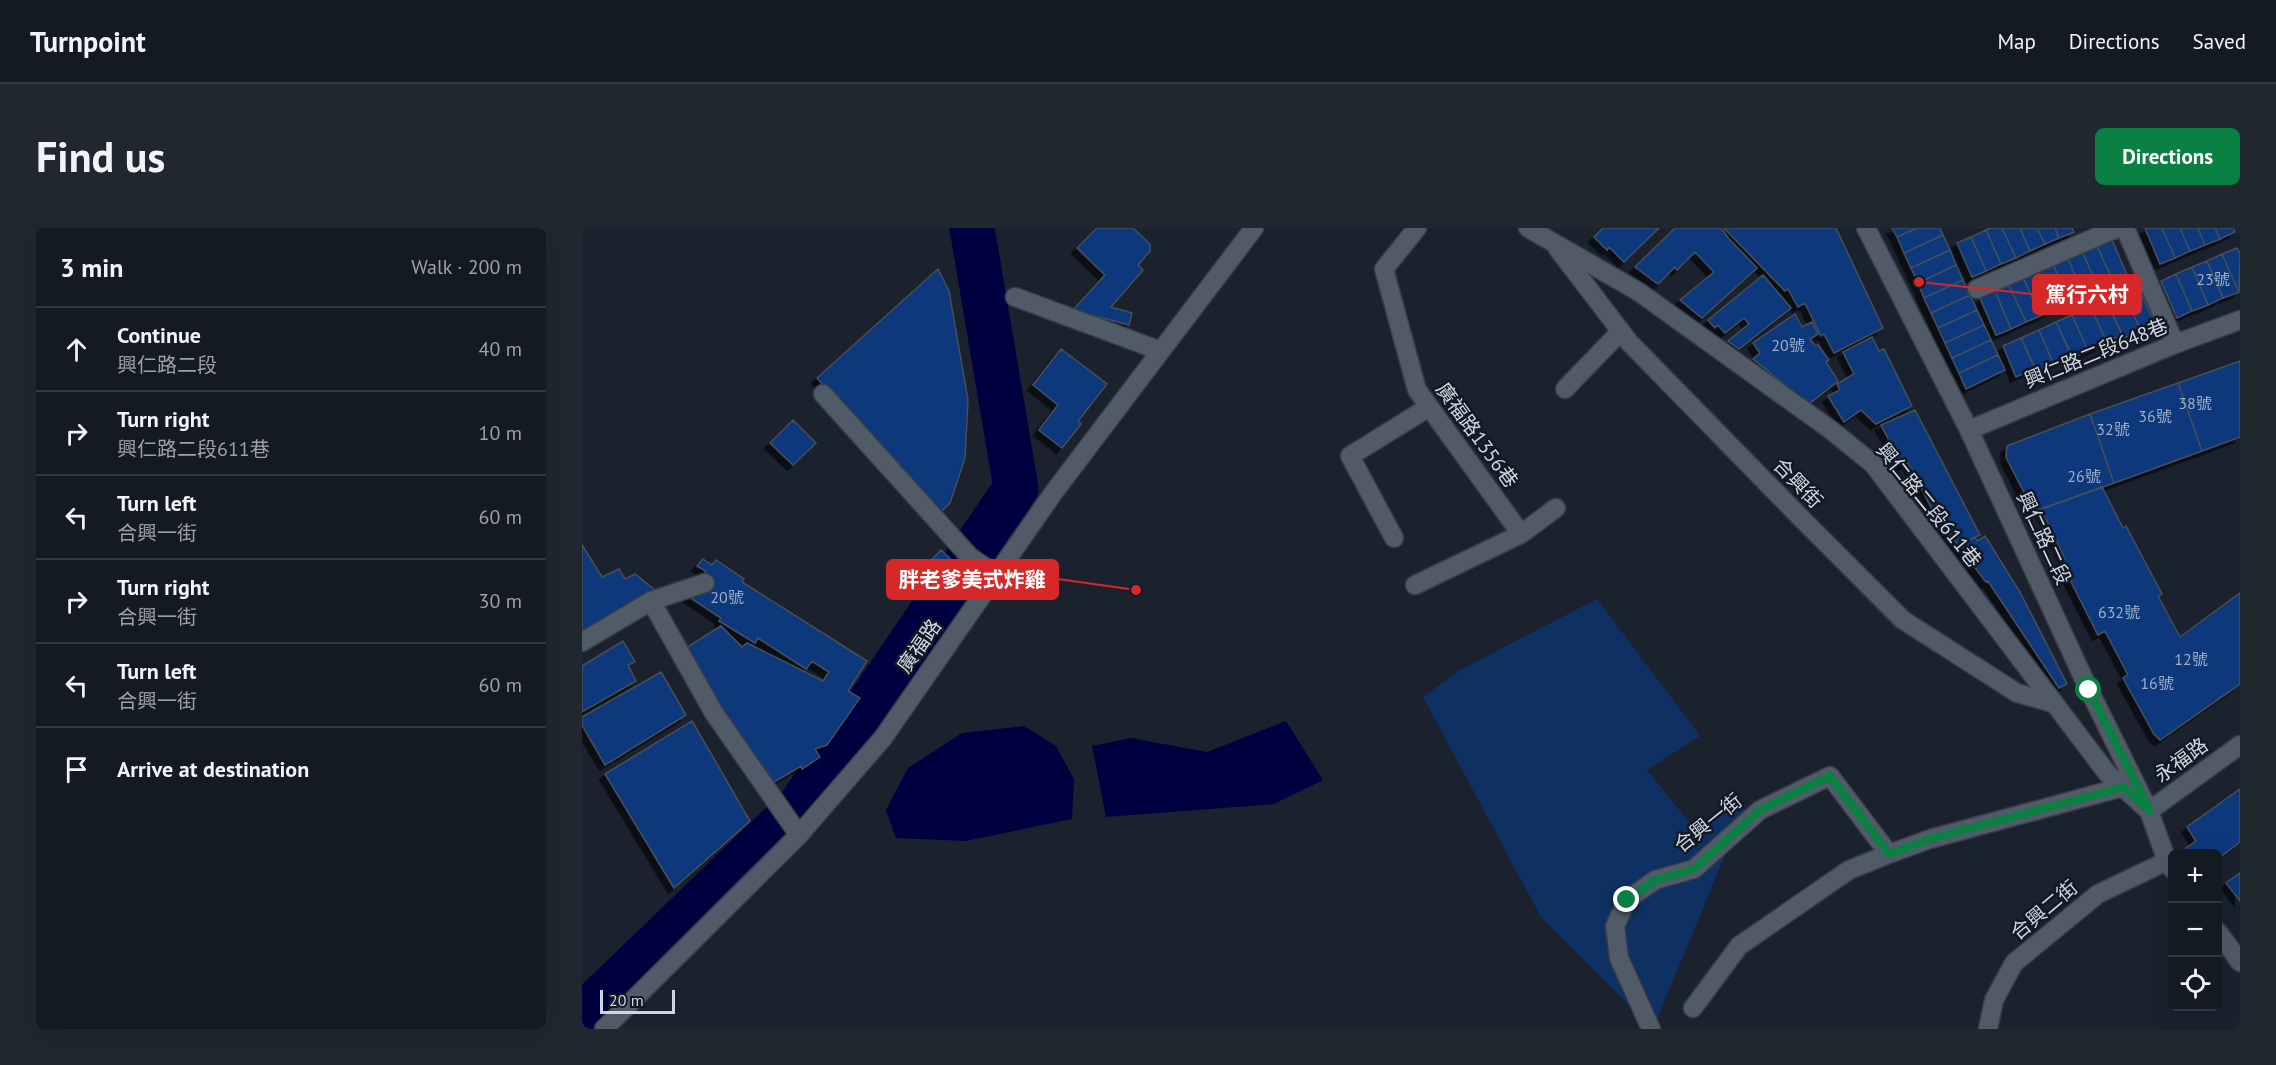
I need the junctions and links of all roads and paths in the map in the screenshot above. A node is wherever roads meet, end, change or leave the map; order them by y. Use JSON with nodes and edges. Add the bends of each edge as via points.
{"nodes":[{"id":1,"x":1254,"y":228,"type":"edge"},
{"id":2,"x":1418,"y":228,"type":"edge"},
{"id":3,"x":1528,"y":228,"type":"edge"},
{"id":4,"x":1866,"y":228,"type":"edge"},
{"id":5,"x":2118,"y":228,"type":"edge"},
{"id":6,"x":2125,"y":228,"type":"edge"},
{"id":7,"x":1554,"y":243,"type":"junction"},
{"id":8,"x":1977,"y":289,"type":"dead end"},
{"id":9,"x":1015,"y":297,"type":"dead end"},
{"id":10,"x":2240,"y":320,"type":"edge"},
{"id":11,"x":1621,"y":332,"type":"junction"},
{"id":12,"x":2175,"y":344,"type":"junction"},
{"id":13,"x":1161,"y":351,"type":"junction"},
{"id":14,"x":1566,"y":389,"type":"dead end"},
{"id":15,"x":823,"y":393,"type":"dead end"},
{"id":16,"x":1429,"y":407,"type":"junction"},
{"id":17,"x":1969,"y":430,"type":"junction"},
{"id":18,"x":1556,"y":508,"type":"dead end"},
{"id":19,"x":1521,"y":534,"type":"junction"},
{"id":20,"x":1394,"y":538,"type":"dead end"},
{"id":21,"x":996,"y":575,"type":"junction"},
{"id":22,"x":705,"y":583,"type":"dead end"},
{"id":23,"x":1415,"y":585,"type":"dead end"},
{"id":24,"x":651,"y":601,"type":"junction"},
{"id":25,"x":582,"y":642,"type":"edge"},
{"id":26,"x":2053,"y":703,"type":"junction"},
{"id":27,"x":2240,"y":745,"type":"edge"},
{"id":28,"x":2124,"y":787,"type":"junction"},
{"id":29,"x":2150,"y":811,"type":"junction"},
{"id":30,"x":798,"y":833,"type":"junction"},
{"id":31,"x":1889,"y":854,"type":"junction"},
{"id":32,"x":2168,"y":860,"type":"edge"},
{"id":33,"x":2168,"y":866,"type":"edge"},
{"id":34,"x":2222,"y":939,"type":"edge"},
{"id":35,"x":2240,"y":962,"type":"edge"},
{"id":36,"x":1693,"y":1008,"type":"dead end"},
{"id":37,"x":604,"y":1029,"type":"edge"},
{"id":38,"x":1651,"y":1029,"type":"edge"},
{"id":39,"x":1988,"y":1029,"type":"edge"}],
"edges":[{"from":1,"to":13,"type":"street","name":"廣福路"},
{"from":2,"to":16,"type":"street","name":"廣福路1356巷","via":[[1384,269],[1417,390]]},
{"from":3,"to":7,"type":"street","name":"興仁路二段611巷"},
{"from":4,"to":17,"type":"street","name":"興仁路二段"},
{"from":5,"to":8,"type":"street"},
{"from":6,"to":12,"type":"street"},
{"from":7,"to":11,"type":"street","name":"合興街"},
{"from":7,"to":26,"type":"street","name":"興仁路二段611巷","via":[[1640,292],[1873,464]]},
{"from":9,"to":13,"type":"street"},
{"from":10,"to":12,"type":"street","name":"興仁路二段648巷"},
{"from":11,"to":14,"type":"street"},
{"from":11,"to":26,"type":"street","name":"合興街","via":[[1903,620],[2017,693]]},
{"from":12,"to":17,"type":"street","name":"興仁路二段648巷"},
{"from":13,"to":21,"type":"street","name":"廣福路"},
{"from":15,"to":21,"type":"street","via":[[970,557]]},
{"from":16,"to":19,"type":"street","name":"廣福路1356巷"},
{"from":16,"to":20,"type":"street","via":[[1350,456]]},
{"from":17,"to":29,"type":"street","name":"興仁路二段","via":[[2089,690]]},
{"from":18,"to":19,"type":"street"},
{"from":19,"to":23,"type":"street"},
{"from":21,"to":30,"type":"street","name":"廣福路","via":[[884,738]]},
{"from":22,"to":24,"type":"street"},
{"from":24,"to":25,"type":"street"},
{"from":24,"to":30,"type":"street","via":[[714,713]]},
{"from":26,"to":28,"type":"street","name":"興仁路二段611巷","via":[[2107,773]]},
{"from":27,"to":29,"type":"street","name":"永福路"},
{"from":28,"to":29,"type":"street","name":"興仁路二段611巷"},
{"from":28,"to":31,"type":"street","via":[[1930,839]]},
{"from":29,"to":32,"type":"street","name":"興仁路二段"},
{"from":30,"to":37,"type":"street","name":"廣福路"},
{"from":31,"to":36,"type":"street","via":[[1850,870],[1739,946]]},
{"from":31,"to":38,"type":"street","name":"合興一街","via":[[1830,776],[1760,810],[1694,869],[1655,880],[1627,900],[1616,926],[1619,958]]},
{"from":33,"to":39,"type":"street","name":"合興二街","via":[[2098,894],[2014,963],[1994,1000]]},
{"from":34,"to":35,"type":"street"}]}
